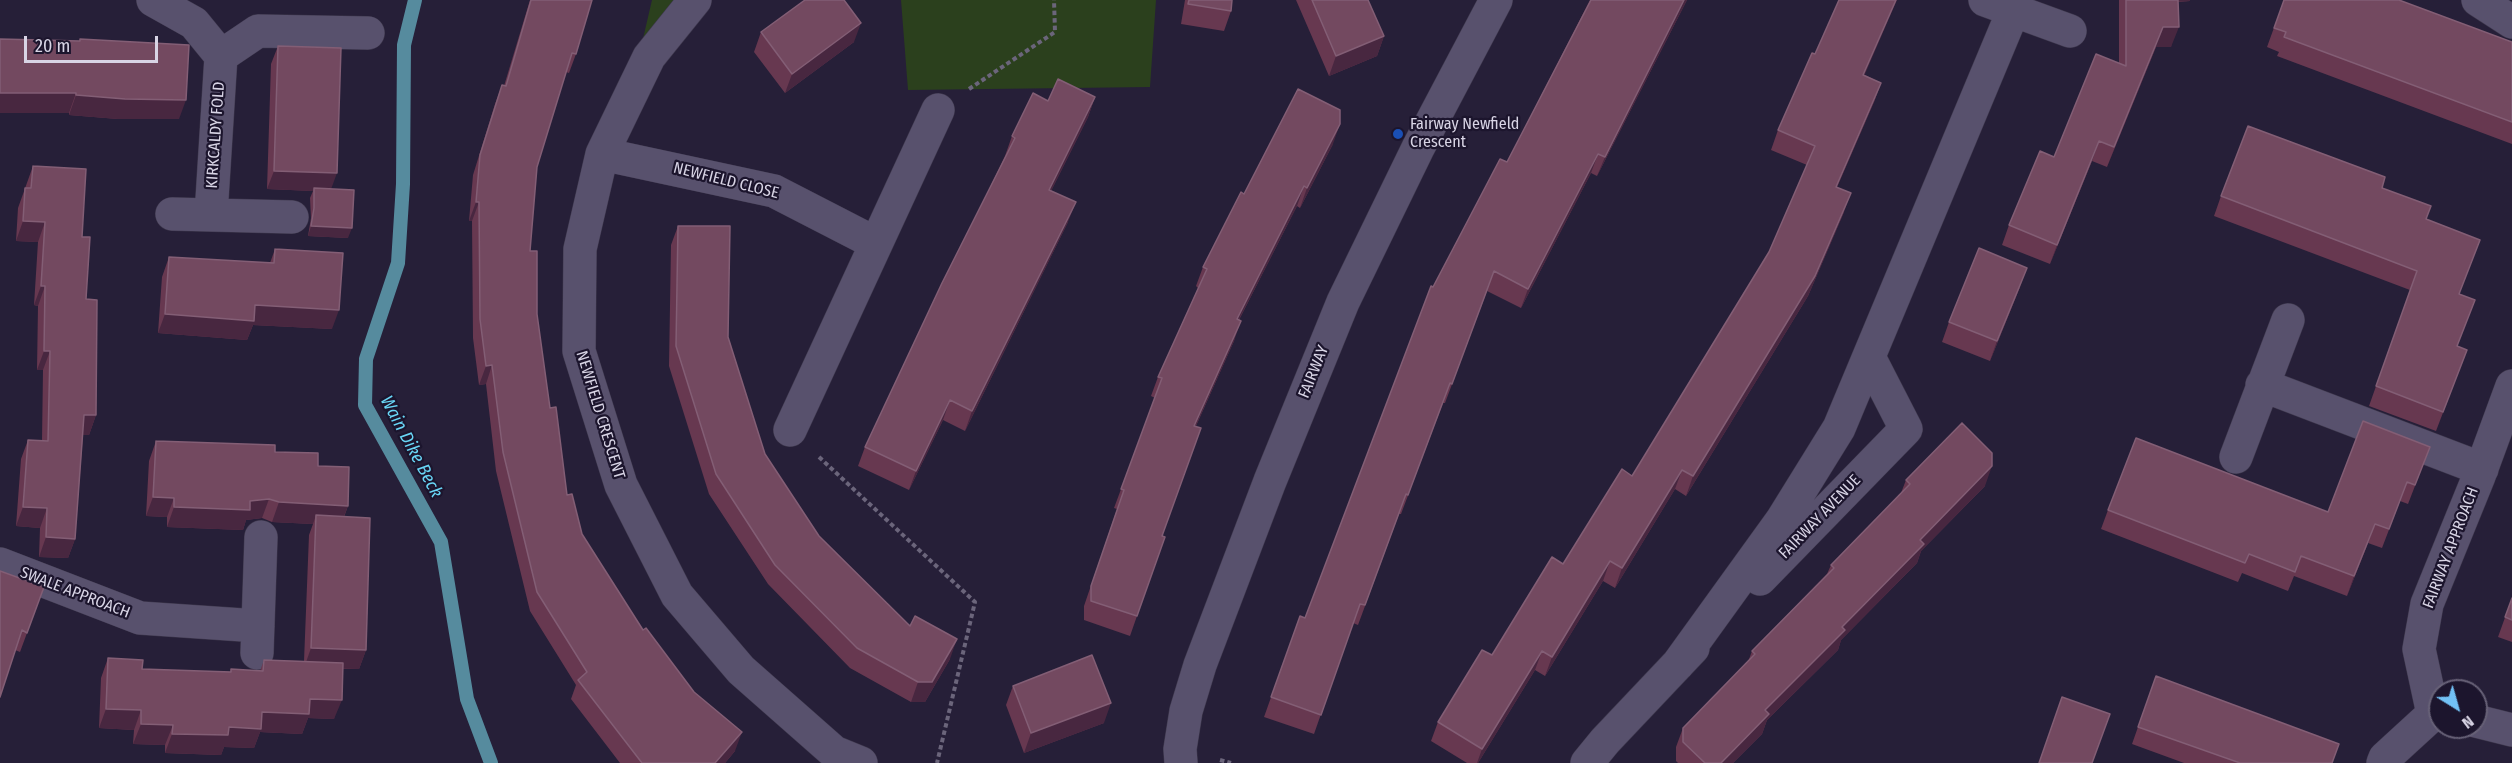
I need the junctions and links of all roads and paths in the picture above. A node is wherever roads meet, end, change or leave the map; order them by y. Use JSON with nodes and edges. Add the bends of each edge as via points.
{"nodes":[{"id":1,"x":153,"y":0,"type":"edge"},
{"id":2,"x":695,"y":0,"type":"edge"},
{"id":3,"x":1054,"y":0,"type":"edge"},
{"id":4,"x":1496,"y":0,"type":"edge"},
{"id":5,"x":2478,"y":0,"type":"edge"},
{"id":6,"x":1999,"y":4,"type":"edge"},
{"id":7,"x":2512,"y":22,"type":"edge"},
{"id":8,"x":2070,"y":31,"type":"dead end"},
{"id":9,"x":368,"y":33,"type":"dead end"},
{"id":10,"x":221,"y":56,"type":"junction"},
{"id":11,"x":938,"y":110,"type":"joint"},
{"id":12,"x":602,"y":154,"type":"junction"},
{"id":13,"x":172,"y":214,"type":"dead end"},
{"id":14,"x":211,"y":215,"type":"junction"},
{"id":15,"x":292,"y":217,"type":"dead end"},
{"id":16,"x":875,"y":243,"type":"junction"},
{"id":17,"x":2288,"y":320,"type":"dead end"},
{"id":18,"x":1869,"y":357,"type":"junction"},
{"id":19,"x":2262,"y":385,"type":"junction"},
{"id":20,"x":2512,"y":386,"type":"edge"},
{"id":21,"x":790,"y":430,"type":"joint"},
{"id":22,"x":2236,"y":457,"type":"dead end"},
{"id":23,"x":2482,"y":470,"type":"junction"},
{"id":24,"x":261,"y":537,"type":"dead end"},
{"id":25,"x":0,"y":564,"type":"edge"},
{"id":26,"x":1678,"y":663,"type":"junction"},
{"id":27,"x":2428,"y":682,"type":"edge"},
{"id":28,"x":2428,"y":722,"type":"edge"},
{"id":29,"x":2488,"y":724,"type":"edge"},
{"id":30,"x":2512,"y":730,"type":"edge"},
{"id":31,"x":841,"y":759,"type":"edge"},
{"id":32,"x":937,"y":763,"type":"edge"},
{"id":33,"x":1181,"y":763,"type":"edge"},
{"id":34,"x":1587,"y":763,"type":"edge"},
{"id":35,"x":2383,"y":763,"type":"edge"}],
"edges":[{"from":1,"to":10,"type":"street","via":[[194,23]]},
{"from":2,"to":12,"type":"street","name":"NEWFIELD CRESCENT","via":[[649,57]]},
{"from":3,"to":11,"type":"path","via":[[1055,32]]},
{"from":4,"to":33,"type":"street","name":"FAIRWAY","via":[[1343,302],[1200,665],[1186,711]]},
{"from":5,"to":7,"type":"street"},
{"from":6,"to":8,"type":"street","name":"FAIRWAY AVENUE"},
{"from":6,"to":18,"type":"street","name":"FAIRWAY AVENUE"},
{"from":9,"to":10,"type":"street","via":[[258,31]]},
{"from":10,"to":14,"type":"street","name":"KIRKCALDY FOLD"},
{"from":11,"to":16,"type":"street"},
{"from":12,"to":16,"type":"street","name":"NEWFIELD CLOSE","via":[[774,190]]},
{"from":12,"to":31,"type":"street","name":"NEWFIELD CRESCENT","via":[[580,249],[579,351],[621,485],[677,596],[741,670]]},
{"from":13,"to":14,"type":"street"},
{"from":14,"to":15,"type":"street"},
{"from":16,"to":21,"type":"street"},
{"from":17,"to":19,"type":"street"},
{"from":18,"to":26,"type":"street","name":"FAIRWAY AVENUE","via":[[1839,428],[1782,520]]},
{"from":18,"to":26,"type":"street","name":"FAIRWAY AVENUE","via":[[1906,429]]},
{"from":19,"to":22,"type":"street"},
{"from":19,"to":23,"type":"street"},
{"from":20,"to":23,"type":"street","name":"FAIRWAY APPROACH"},
{"from":21,"to":32,"type":"path","via":[[975,602]]},
{"from":23,"to":27,"type":"street","name":"FAIRWAY APPROACH","via":[[2427,604],[2419,649]]},
{"from":24,"to":25,"type":"street","name":"SWALE APPROACH","via":[[258,639],[140,618]]},
{"from":26,"to":34,"type":"street","name":"FAIRWAY AVENUE"},
{"from":28,"to":35,"type":"street","name":"FAIRWAY APPROACH"},
{"from":29,"to":30,"type":"street"}]}
